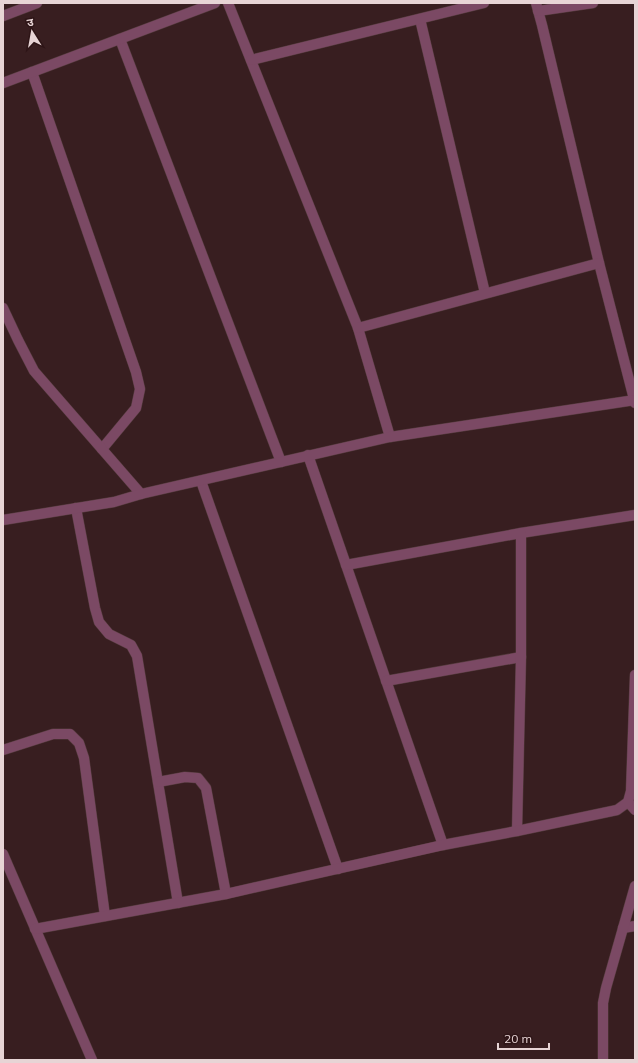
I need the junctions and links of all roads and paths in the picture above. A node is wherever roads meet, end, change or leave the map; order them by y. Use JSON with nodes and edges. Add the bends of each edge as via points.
{"nodes":[{"id":1,"x":37,"y":3,"type":"edge"},
{"id":2,"x":215,"y":3,"type":"edge"},
{"id":3,"x":228,"y":3,"type":"edge"},
{"id":4,"x":484,"y":3,"type":"edge"},
{"id":5,"x":593,"y":3,"type":"edge"},
{"id":6,"x":17,"y":6,"type":"edge"},
{"id":7,"x":537,"y":7,"type":"edge"},
{"id":8,"x":3,"y":16,"type":"edge"},
{"id":9,"x":420,"y":19,"type":"junction"},
{"id":10,"x":120,"y":39,"type":"junction"},
{"id":11,"x":251,"y":60,"type":"junction"},
{"id":12,"x":32,"y":72,"type":"junction"},
{"id":13,"x":3,"y":83,"type":"edge"},
{"id":14,"x":599,"y":263,"type":"junction"},
{"id":15,"x":485,"y":294,"type":"junction"},
{"id":16,"x":3,"y":308,"type":"edge"},
{"id":17,"x":358,"y":328,"type":"junction"},
{"id":18,"x":635,"y":401,"type":"edge"},
{"id":19,"x":390,"y":437,"type":"junction"},
{"id":20,"x":102,"y":448,"type":"junction"},
{"id":21,"x":308,"y":455,"type":"junction"},
{"id":22,"x":281,"y":462,"type":"junction"},
{"id":23,"x":201,"y":481,"type":"junction"},
{"id":24,"x":141,"y":494,"type":"junction"},
{"id":25,"x":76,"y":508,"type":"junction"},
{"id":26,"x":635,"y":515,"type":"edge"},
{"id":27,"x":3,"y":520,"type":"edge"},
{"id":28,"x":521,"y":533,"type":"junction"},
{"id":29,"x":346,"y":565,"type":"junction"},
{"id":30,"x":521,"y":657,"type":"junction"},
{"id":31,"x":635,"y":675,"type":"edge"},
{"id":32,"x":386,"y":681,"type":"junction"},
{"id":33,"x":3,"y":750,"type":"edge"},
{"id":34,"x":158,"y":782,"type":"junction"},
{"id":35,"x":628,"y":802,"type":"junction"},
{"id":36,"x":635,"y":810,"type":"edge"},
{"id":37,"x":517,"y":831,"type":"junction"},
{"id":38,"x":443,"y":845,"type":"junction"},
{"id":39,"x":3,"y":854,"type":"edge"},
{"id":40,"x":338,"y":868,"type":"junction"},
{"id":41,"x":635,"y":886,"type":"edge"},
{"id":42,"x":226,"y":894,"type":"junction"},
{"id":43,"x":178,"y":903,"type":"junction"},
{"id":44,"x":105,"y":916,"type":"junction"},
{"id":45,"x":635,"y":926,"type":"edge"},
{"id":46,"x":623,"y":928,"type":"junction"},
{"id":47,"x":35,"y":929,"type":"junction"},
{"id":48,"x":92,"y":1060,"type":"edge"},
{"id":49,"x":603,"y":1060,"type":"edge"}],
"edges":[{"from":1,"to":6,"type":"street"},
{"from":2,"to":10,"type":"street"},
{"from":3,"to":11,"type":"street"},
{"from":4,"to":9,"type":"street"},
{"from":5,"to":7,"type":"street"},
{"from":6,"to":8,"type":"street"},
{"from":7,"to":14,"type":"street"},
{"from":9,"to":11,"type":"street"},
{"from":9,"to":15,"type":"street"},
{"from":10,"to":12,"type":"street"},
{"from":10,"to":22,"type":"street"},
{"from":11,"to":17,"type":"street"},
{"from":12,"to":13,"type":"street"},
{"from":12,"to":20,"type":"street","via":[[140,389],[136,408]]},
{"from":14,"to":15,"type":"street"},
{"from":14,"to":18,"type":"street"},
{"from":15,"to":17,"type":"street"},
{"from":16,"to":20,"type":"street","via":[[34,370]]},
{"from":17,"to":19,"type":"street"},
{"from":18,"to":19,"type":"street"},
{"from":19,"to":21,"type":"street"},
{"from":20,"to":24,"type":"street"},
{"from":21,"to":22,"type":"street"},
{"from":21,"to":29,"type":"street"},
{"from":22,"to":23,"type":"street"},
{"from":23,"to":24,"type":"street"},
{"from":23,"to":40,"type":"street"},
{"from":24,"to":25,"type":"street","via":[[114,502]]},
{"from":25,"to":27,"type":"street"},
{"from":25,"to":34,"type":"street","via":[[95,608],[100,622],[109,634],[130,645],[137,656]]},
{"from":26,"to":28,"type":"street"},
{"from":28,"to":29,"type":"street"},
{"from":28,"to":30,"type":"street"},
{"from":29,"to":32,"type":"street"},
{"from":30,"to":32,"type":"street"},
{"from":30,"to":37,"type":"street"},
{"from":31,"to":35,"type":"street","via":[[631,791]]},
{"from":32,"to":38,"type":"street"},
{"from":33,"to":44,"type":"street","via":[[52,734],[70,734],[79,743],[84,758]]},
{"from":34,"to":42,"type":"street","via":[[185,776],[198,778],[206,788]]},
{"from":34,"to":43,"type":"street"},
{"from":35,"to":36,"type":"street"},
{"from":35,"to":37,"type":"street","via":[[617,810]]},
{"from":37,"to":38,"type":"street"},
{"from":38,"to":40,"type":"street"},
{"from":39,"to":47,"type":"street"},
{"from":40,"to":42,"type":"street"},
{"from":41,"to":46,"type":"street"},
{"from":42,"to":43,"type":"street"},
{"from":43,"to":44,"type":"street"},
{"from":44,"to":47,"type":"street"},
{"from":45,"to":46,"type":"street"},
{"from":46,"to":49,"type":"street","via":[[603,1003]]},
{"from":47,"to":48,"type":"street"}]}
